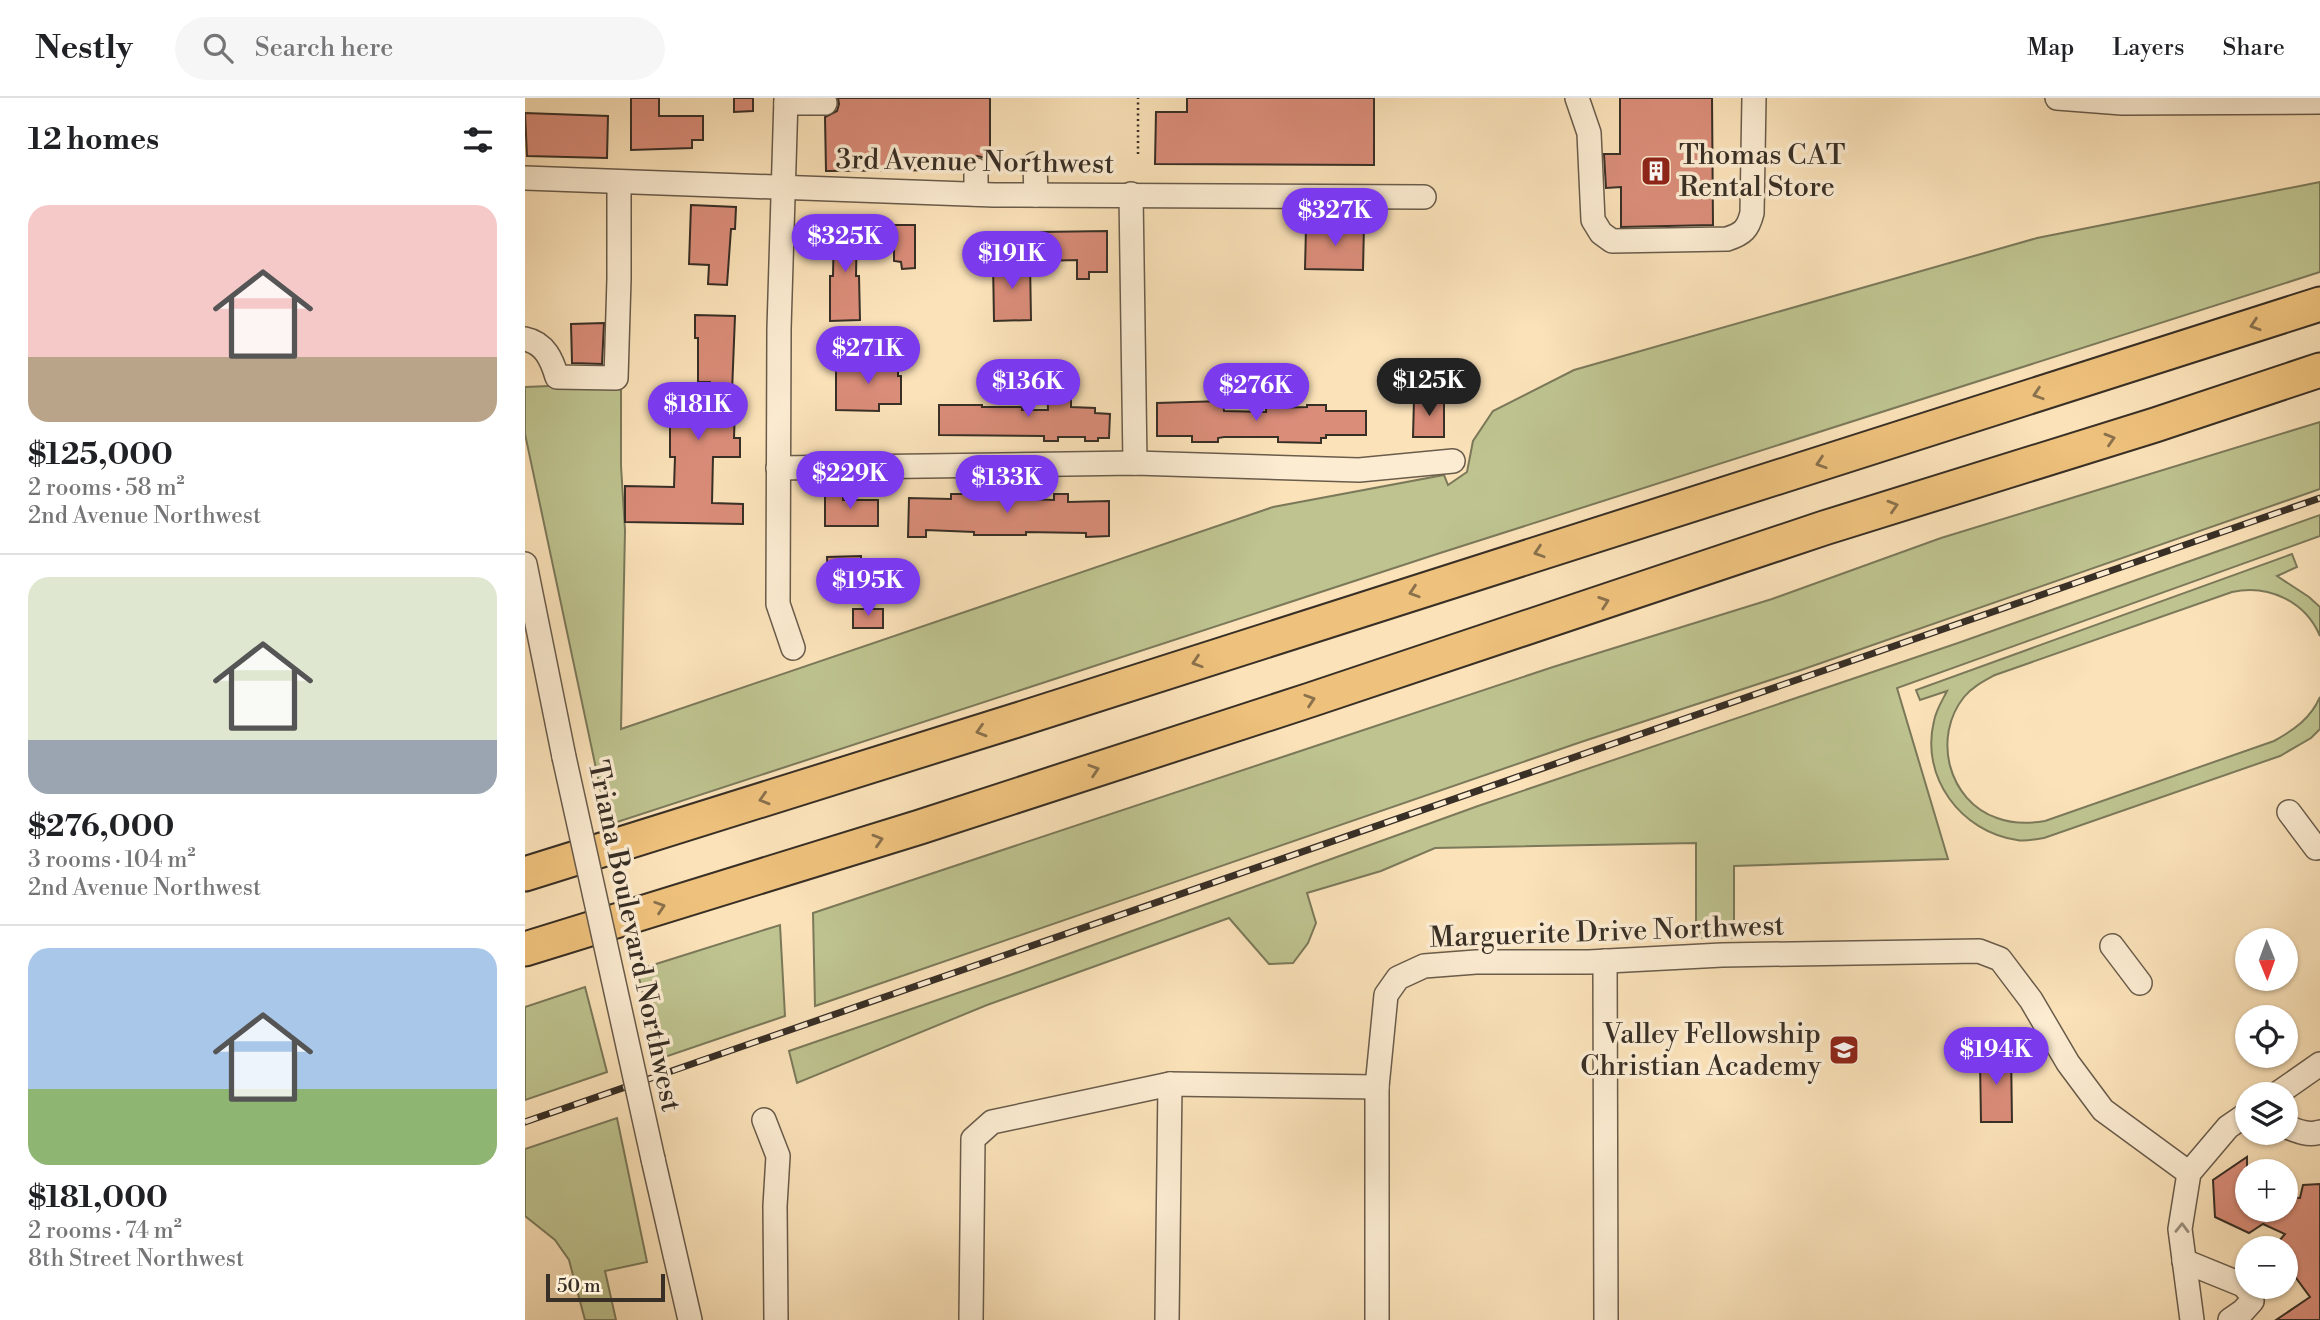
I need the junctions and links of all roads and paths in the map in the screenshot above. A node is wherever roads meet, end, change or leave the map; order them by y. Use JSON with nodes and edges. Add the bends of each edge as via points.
{"nodes":[{"id":1,"x":1139,"y":98,"type":"edge"},
{"id":2,"x":1577,"y":98,"type":"edge"},
{"id":3,"x":1754,"y":98,"type":"edge"},
{"id":4,"x":2057,"y":98,"type":"edge"},
{"id":5,"x":2189,"y":100,"type":"edge"},
{"id":6,"x":786,"y":101,"type":"edge"},
{"id":7,"x":2320,"y":102,"type":"edge"},
{"id":8,"x":825,"y":103,"type":"dead end"},
{"id":9,"x":1138,"y":154,"type":"dead end"},
{"id":10,"x":1035,"y":164,"type":"dead end"},
{"id":11,"x":976,"y":170,"type":"dead end"},
{"id":12,"x":525,"y":178,"type":"edge"},
{"id":13,"x":619,"y":182,"type":"junction"},
{"id":14,"x":783,"y":188,"type":"junction"},
{"id":15,"x":976,"y":194,"type":"junction"},
{"id":16,"x":1131,"y":194,"type":"junction"},
{"id":17,"x":1036,"y":195,"type":"junction"},
{"id":18,"x":1424,"y":197,"type":"dead end"},
{"id":19,"x":2320,"y":304,"type":"edge"},
{"id":20,"x":525,"y":339,"type":"edge"},
{"id":21,"x":2320,"y":370,"type":"edge"},
{"id":22,"x":1453,"y":461,"type":"dead end"},
{"id":23,"x":1135,"y":463,"type":"junction"},
{"id":24,"x":778,"y":468,"type":"junction"},
{"id":25,"x":525,"y":564,"type":"edge"},
{"id":26,"x":793,"y":648,"type":"dead end"},
{"id":27,"x":2289,"y":812,"type":"dead end"},
{"id":28,"x":2316,"y":848,"type":"dead end"},
{"id":29,"x":525,"y":874,"type":"edge"},
{"id":30,"x":2112,"y":946,"type":"dead end"},
{"id":31,"x":525,"y":949,"type":"edge"},
{"id":32,"x":1605,"y":961,"type":"junction"},
{"id":33,"x":2140,"y":983,"type":"dead end"},
{"id":34,"x":2320,"y":1065,"type":"edge"},
{"id":35,"x":2295,"y":1082,"type":"edge"},
{"id":36,"x":1170,"y":1084,"type":"junction"},
{"id":37,"x":1377,"y":1087,"type":"junction"},
{"id":38,"x":764,"y":1120,"type":"dead end"},
{"id":39,"x":2235,"y":1122,"type":"edge"},
{"id":40,"x":2298,"y":1132,"type":"edge"},
{"id":41,"x":2320,"y":1132,"type":"edge"},
{"id":42,"x":2189,"y":1173,"type":"junction"},
{"id":43,"x":2185,"y":1261,"type":"junction"},
{"id":44,"x":690,"y":1320,"type":"edge"},
{"id":45,"x":776,"y":1320,"type":"edge"},
{"id":46,"x":971,"y":1320,"type":"edge"},
{"id":47,"x":1167,"y":1320,"type":"edge"},
{"id":48,"x":1377,"y":1320,"type":"edge"},
{"id":49,"x":1606,"y":1320,"type":"edge"},
{"id":50,"x":2192,"y":1320,"type":"edge"},
{"id":51,"x":2230,"y":1320,"type":"edge"}],
"edges":[{"from":1,"to":9,"type":"path"},
{"from":2,"to":3,"type":"street","via":[[1589,133],[1593,220],[1612,241],[1727,239],[1749,227]]},
{"from":4,"to":5,"type":"street","via":[[2122,103]]},
{"from":5,"to":7,"type":"street"},
{"from":6,"to":8,"type":"street"},
{"from":6,"to":14,"type":"street"},
{"from":10,"to":17,"type":"street"},
{"from":11,"to":15,"type":"street"},
{"from":12,"to":13,"type":"street","name":"3rd Avenue Northwest"},
{"from":13,"to":14,"type":"street","name":"3rd Avenue Northwest"},
{"from":13,"to":20,"type":"street","via":[[616,378],[557,377],[550,356]]},
{"from":14,"to":15,"type":"street","name":"3rd Avenue Northwest"},
{"from":14,"to":24,"type":"street"},
{"from":15,"to":17,"type":"street","name":"3rd Avenue Northwest"},
{"from":16,"to":17,"type":"street","name":"3rd Avenue Northwest"},
{"from":16,"to":18,"type":"street","name":"3rd Avenue Northwest"},
{"from":16,"to":23,"type":"street"},
{"from":19,"to":29,"type":"highway","one_way":true},
{"from":31,"to":21,"type":"highway","one_way":true,"via":[[920,827]]},
{"from":22,"to":23,"type":"street","via":[[1359,470]]},
{"from":23,"to":24,"type":"street"},
{"from":24,"to":26,"type":"street","via":[[778,604]]},
{"from":25,"to":44,"type":"street","name":"Triana Boulevard Northwest","bridge":true},
{"from":27,"to":28,"type":"street"},
{"from":30,"to":33,"type":"street"},
{"from":32,"to":37,"type":"street","name":"Marguerite Drive Northwest","via":[[1425,966],[1398,978],[1386,995]]},
{"from":32,"to":42,"type":"street","name":"Marguerite Drive Northwest","via":[[1979,951],[2000,959],[2103,1110]]},
{"from":32,"to":49,"type":"street"},
{"from":34,"to":35,"type":"street"},
{"from":36,"to":37,"type":"street"},
{"from":36,"to":46,"type":"street","via":[[992,1122],[974,1139]]},
{"from":36,"to":47,"type":"street"},
{"from":37,"to":48,"type":"street","name":"Marguerite Drive Northwest"},
{"from":38,"to":45,"type":"street","via":[[778,1156]]},
{"from":39,"to":42,"type":"street"},
{"from":40,"to":41,"type":"street"},
{"from":43,"to":42,"type":"street","one_way":true,"via":[[2180,1229]]},
{"from":43,"to":50,"type":"street"},
{"from":43,"to":51,"type":"street","via":[[2243,1285],[2251,1293],[2252,1301]]}]}
